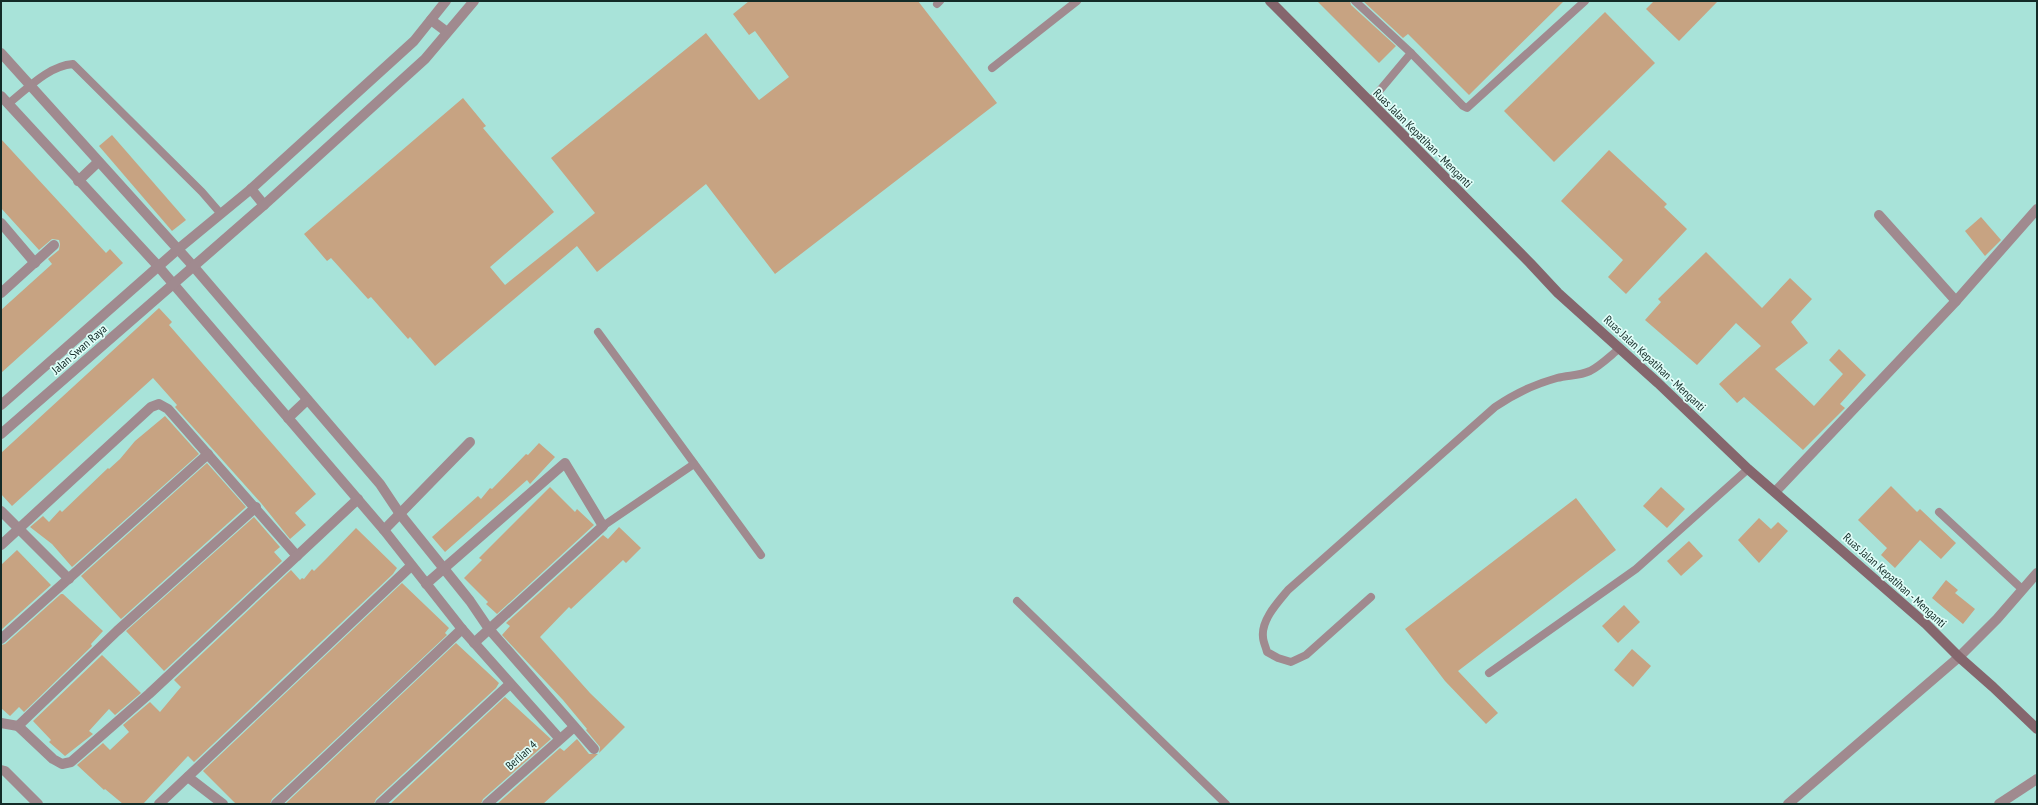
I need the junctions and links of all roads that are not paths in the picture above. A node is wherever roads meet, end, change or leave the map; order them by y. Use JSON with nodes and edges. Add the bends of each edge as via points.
{"nodes":[{"id":1,"x":446,"y":1,"type":"edge"},
{"id":2,"x":474,"y":1,"type":"edge"},
{"id":3,"x":1077,"y":1,"type":"edge"},
{"id":4,"x":1270,"y":1,"type":"edge"},
{"id":5,"x":1355,"y":1,"type":"edge"},
{"id":6,"x":1585,"y":1,"type":"edge"},
{"id":7,"x":431,"y":20,"type":"junction"},
{"id":8,"x":447,"y":32,"type":"junction"},
{"id":9,"x":1,"y":53,"type":"edge"},
{"id":10,"x":1411,"y":53,"type":"junction"},
{"id":11,"x":992,"y":68,"type":"dead end"},
{"id":12,"x":30,"y":87,"type":"junction"},
{"id":13,"x":1,"y":96,"type":"edge"},
{"id":14,"x":1370,"y":102,"type":"junction"},
{"id":15,"x":8,"y":104,"type":"junction"},
{"id":16,"x":98,"y":162,"type":"junction"},
{"id":17,"x":78,"y":181,"type":"junction"},
{"id":18,"x":251,"y":189,"type":"junction"},
{"id":19,"x":264,"y":205,"type":"junction"},
{"id":20,"x":2037,"y":209,"type":"edge"},
{"id":21,"x":221,"y":214,"type":"junction"},
{"id":22,"x":1879,"y":215,"type":"dead end"},
{"id":23,"x":1,"y":223,"type":"edge"},
{"id":24,"x":54,"y":245,"type":"dead end"},
{"id":25,"x":177,"y":250,"type":"junction"},
{"id":26,"x":35,"y":263,"type":"junction"},
{"id":27,"x":158,"y":266,"type":"junction"},
{"id":28,"x":194,"y":267,"type":"junction"},
{"id":29,"x":174,"y":284,"type":"junction"},
{"id":30,"x":1,"y":293,"type":"edge"},
{"id":31,"x":1956,"y":301,"type":"junction"},
{"id":32,"x":598,"y":332,"type":"dead end"},
{"id":33,"x":1620,"y":348,"type":"junction"},
{"id":34,"x":307,"y":400,"type":"junction"},
{"id":35,"x":1,"y":404,"type":"edge"},
{"id":36,"x":288,"y":418,"type":"junction"},
{"id":37,"x":1,"y":434,"type":"edge"},
{"id":38,"x":470,"y":442,"type":"dead end"},
{"id":39,"x":208,"y":454,"type":"junction"},
{"id":40,"x":694,"y":464,"type":"junction"},
{"id":41,"x":1748,"y":470,"type":"junction"},
{"id":42,"x":1775,"y":492,"type":"junction"},
{"id":43,"x":358,"y":499,"type":"junction"},
{"id":44,"x":256,"y":507,"type":"junction"},
{"id":45,"x":1,"y":511,"type":"edge"},
{"id":46,"x":1939,"y":512,"type":"dead end"},
{"id":47,"x":400,"y":514,"type":"junction"},
{"id":48,"x":603,"y":526,"type":"junction"},
{"id":49,"x":18,"y":529,"type":"junction"},
{"id":50,"x":384,"y":530,"type":"junction"},
{"id":51,"x":1,"y":545,"type":"edge"},
{"id":52,"x":761,"y":555,"type":"dead end"},
{"id":53,"x":298,"y":556,"type":"junction"},
{"id":54,"x":411,"y":566,"type":"junction"},
{"id":55,"x":442,"y":568,"type":"junction"},
{"id":56,"x":2037,"y":573,"type":"edge"},
{"id":57,"x":69,"y":579,"type":"junction"},
{"id":58,"x":426,"y":584,"type":"junction"},
{"id":59,"x":2022,"y":589,"type":"junction"},
{"id":60,"x":1371,"y":597,"type":"dead end"},
{"id":61,"x":1017,"y":601,"type":"dead end"},
{"id":62,"x":462,"y":629,"type":"junction"},
{"id":63,"x":489,"y":629,"type":"junction"},
{"id":64,"x":1,"y":639,"type":"edge"},
{"id":65,"x":474,"y":643,"type":"junction"},
{"id":66,"x":1959,"y":657,"type":"junction"},
{"id":67,"x":1489,"y":673,"type":"dead end"},
{"id":68,"x":510,"y":684,"type":"junction"},
{"id":69,"x":1,"y":723,"type":"edge"},
{"id":70,"x":18,"y":726,"type":"junction"},
{"id":71,"x":574,"y":727,"type":"junction"},
{"id":72,"x":2037,"y":729,"type":"edge"},
{"id":73,"x":559,"y":738,"type":"junction"},
{"id":74,"x":594,"y":749,"type":"dead end"},
{"id":75,"x":1,"y":770,"type":"edge"},
{"id":76,"x":188,"y":777,"type":"junction"},
{"id":77,"x":2037,"y":779,"type":"edge"},
{"id":78,"x":38,"y":804,"type":"edge"},
{"id":79,"x":159,"y":804,"type":"edge"},
{"id":80,"x":223,"y":804,"type":"edge"},
{"id":81,"x":276,"y":804,"type":"edge"},
{"id":82,"x":380,"y":804,"type":"edge"},
{"id":83,"x":486,"y":804,"type":"edge"},
{"id":84,"x":1226,"y":804,"type":"edge"},
{"id":85,"x":1788,"y":804,"type":"edge"},
{"id":86,"x":1999,"y":804,"type":"edge"}],
"edges":[{"from":1,"to":7,"type":"street","name":"Jalan Swan Raya"},
{"from":2,"to":8,"type":"street","name":"Jalan Swan Raya"},
{"from":3,"to":11,"type":"lane"},
{"from":4,"to":14,"type":"main road","name":"Ruas Jalan Kepatihan - Menganti"},
{"from":5,"to":10,"type":"lane"},
{"from":6,"to":10,"type":"lane","via":[[1467,108]]},
{"from":7,"to":8,"type":"street"},
{"from":7,"to":18,"type":"street","name":"Jalan Swan Raya","via":[[414,41]]},
{"from":8,"to":19,"type":"street","name":"Jalan Swan Raya","via":[[425,59]]},
{"from":9,"to":12,"type":"street"},
{"from":10,"to":14,"type":"lane"},
{"from":12,"to":15,"type":"lane"},
{"from":12,"to":16,"type":"street"},
{"from":12,"to":21,"type":"lane","via":[[48,73],[63,65],[73,64]]},
{"from":13,"to":15,"type":"street"},
{"from":14,"to":33,"type":"main road","name":"Ruas Jalan Kepatihan - Menganti","via":[[1558,292]]},
{"from":15,"to":17,"type":"street"},
{"from":16,"to":17,"type":"street"},
{"from":16,"to":25,"type":"street"},
{"from":17,"to":27,"type":"street"},
{"from":18,"to":19,"type":"street"},
{"from":18,"to":21,"type":"street","name":"Jalan Swan Raya"},
{"from":19,"to":28,"type":"street","name":"Jalan Swan Raya"},
{"from":20,"to":31,"type":"street"},
{"from":21,"to":25,"type":"street","name":"Jalan Swan Raya"},
{"from":22,"to":31,"type":"street"},
{"from":23,"to":26,"type":"street"},
{"from":24,"to":26,"type":"street"},
{"from":25,"to":27,"type":"street","name":"Jalan Swan Raya"},
{"from":25,"to":28,"type":"street"},
{"from":26,"to":30,"type":"street"},
{"from":27,"to":29,"type":"street"},
{"from":27,"to":35,"type":"street","name":"Jalan Swan Raya"},
{"from":28,"to":29,"type":"street","name":"Jalan Swan Raya"},
{"from":28,"to":34,"type":"street"},
{"from":29,"to":36,"type":"street"},
{"from":29,"to":37,"type":"street","name":"Jalan Swan Raya"},
{"from":31,"to":42,"type":"street"},
{"from":32,"to":40,"type":"lane"},
{"from":33,"to":41,"type":"main road","name":"Ruas Jalan Kepatihan - Menganti"},
{"from":33,"to":60,"type":"lane","via":[[1592,370],[1580,375],[1568,375],[1551,380],[1515,394],[1495,407],[1288,590],[1266,622],[1262,635],[1267,652],[1291,662],[1306,656]]},
{"from":34,"to":36,"type":"street"},
{"from":34,"to":47,"type":"street","via":[[380,484]]},
{"from":36,"to":43,"type":"street"},
{"from":38,"to":47,"type":"street"},
{"from":39,"to":44,"type":"street"},
{"from":39,"to":49,"type":"street","via":[[168,409],[159,404],[151,407]]},
{"from":39,"to":57,"type":"street"},
{"from":40,"to":48,"type":"lane"},
{"from":40,"to":52,"type":"lane"},
{"from":41,"to":42,"type":"main road","name":"Ruas Jalan Kepatihan - Menganti"},
{"from":41,"to":67,"type":"lane","via":[[1636,569]]},
{"from":42,"to":66,"type":"main road","name":"Ruas Jalan Kepatihan - Menganti","via":[[1926,624]]},
{"from":43,"to":50,"type":"street"},
{"from":43,"to":53,"type":"street"},
{"from":44,"to":53,"type":"street"},
{"from":44,"to":70,"type":"street","via":[[117,631]]},
{"from":45,"to":49,"type":"street"},
{"from":46,"to":59,"type":"lane"},
{"from":47,"to":50,"type":"street"},
{"from":47,"to":55,"type":"street"},
{"from":48,"to":55,"type":"street","via":[[565,463]]},
{"from":48,"to":63,"type":"street"},
{"from":49,"to":51,"type":"street"},
{"from":49,"to":57,"type":"street"},
{"from":50,"to":54,"type":"street"},
{"from":53,"to":70,"type":"street","via":[[149,694],[71,762],[62,764],[53,759]]},
{"from":54,"to":58,"type":"street"},
{"from":54,"to":76,"type":"street"},
{"from":55,"to":58,"type":"street"},
{"from":55,"to":63,"type":"street"},
{"from":56,"to":59,"type":"street"},
{"from":57,"to":64,"type":"street"},
{"from":58,"to":62,"type":"street"},
{"from":59,"to":66,"type":"street"},
{"from":61,"to":84,"type":"lane"},
{"from":62,"to":65,"type":"street"},
{"from":62,"to":81,"type":"street"},
{"from":63,"to":65,"type":"street"},
{"from":63,"to":71,"type":"street"},
{"from":65,"to":68,"type":"street"},
{"from":66,"to":72,"type":"main road","name":"Ruas Jalan Kepatihan - Menganti"},
{"from":66,"to":85,"type":"street"},
{"from":68,"to":73,"type":"street"},
{"from":68,"to":82,"type":"street"},
{"from":69,"to":70,"type":"street"},
{"from":71,"to":73,"type":"street","name":"Berlian 4"},
{"from":71,"to":74,"type":"street"},
{"from":73,"to":83,"type":"street","name":"Berlian 4"},
{"from":75,"to":78,"type":"street"},
{"from":76,"to":79,"type":"street"},
{"from":76,"to":80,"type":"street"},
{"from":77,"to":86,"type":"street"}]}
